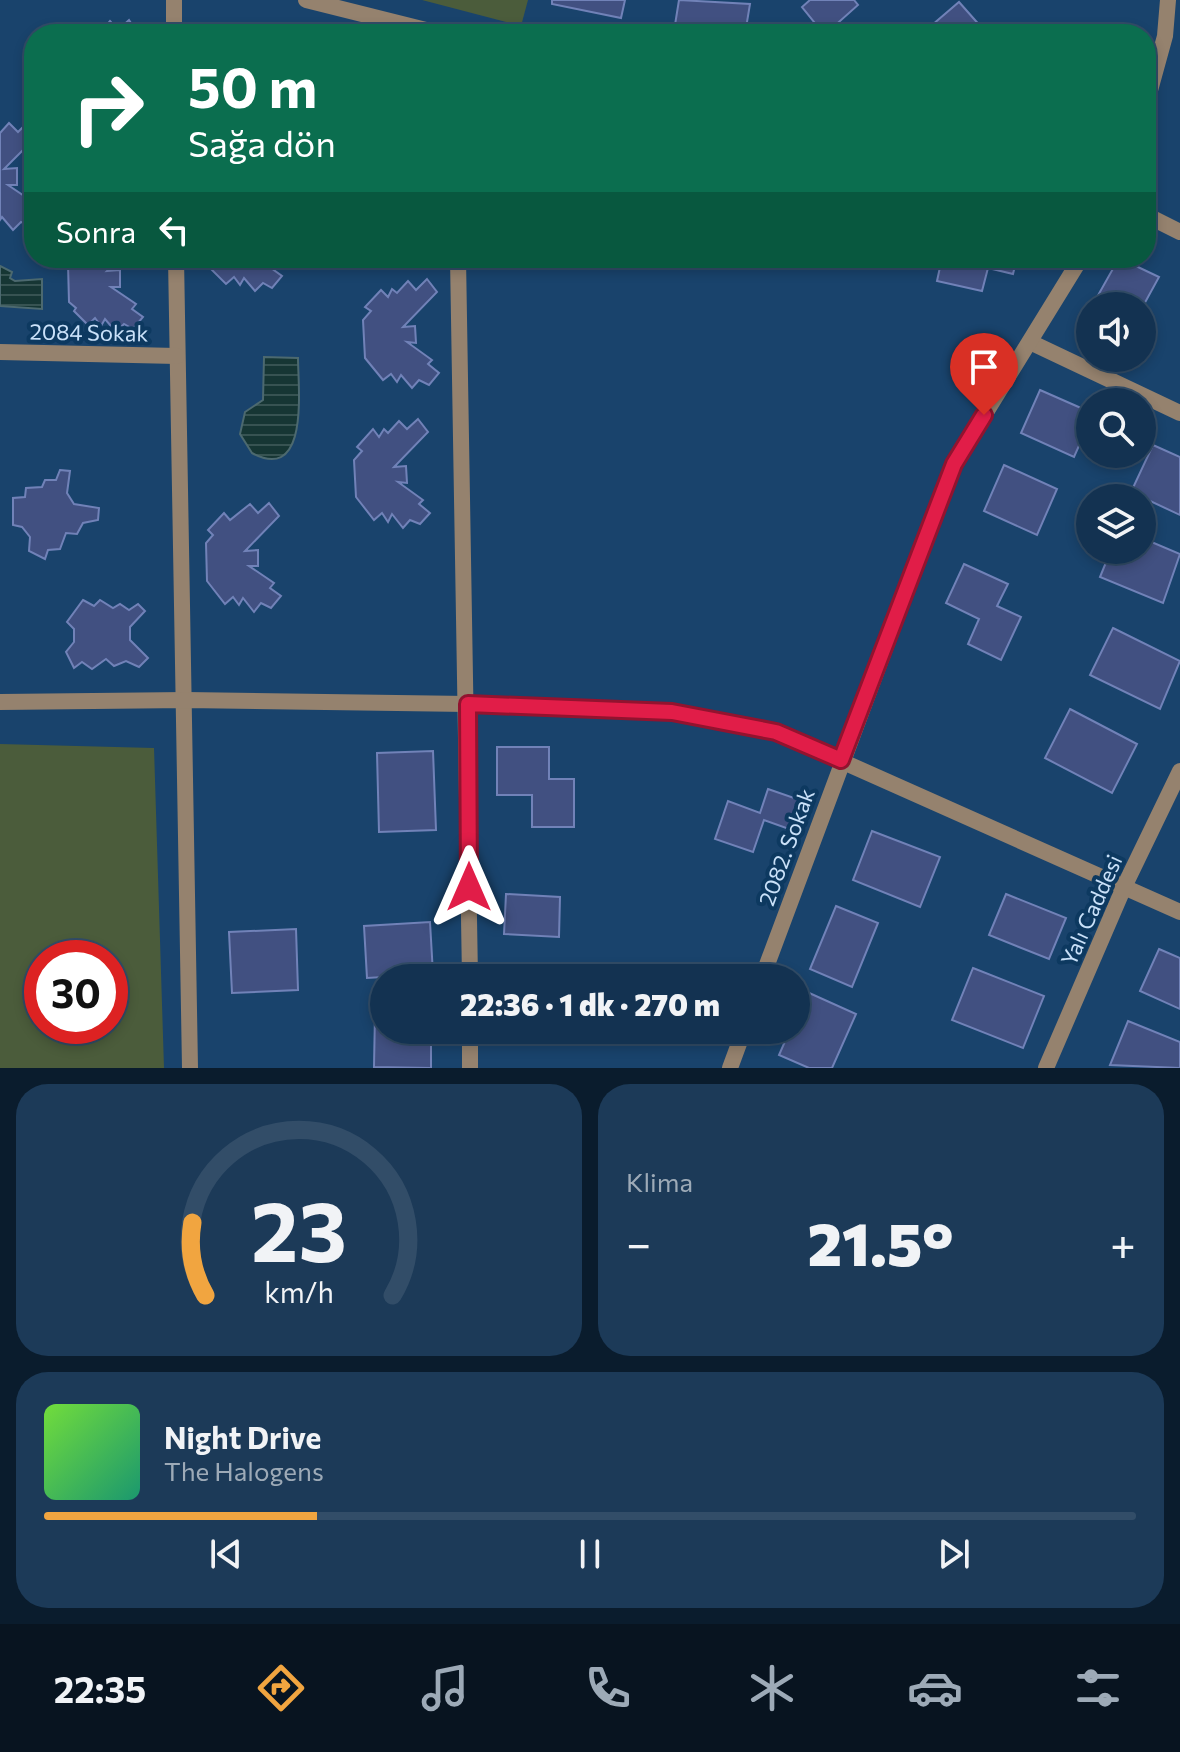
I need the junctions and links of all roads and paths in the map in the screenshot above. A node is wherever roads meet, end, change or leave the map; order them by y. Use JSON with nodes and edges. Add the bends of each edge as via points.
{"nodes":[{"id":1,"x":174,"y":0,"type":"edge"},
{"id":2,"x":306,"y":0,"type":"edge"},
{"id":3,"x":1168,"y":0,"type":"edge"},
{"id":4,"x":174,"y":24,"type":"edge"},
{"id":5,"x":402,"y":24,"type":"edge"},
{"id":6,"x":1172,"y":38,"type":"edge"},
{"id":7,"x":1156,"y":79,"type":"edge"},
{"id":8,"x":1156,"y":220,"type":"edge"},
{"id":9,"x":1180,"y":232,"type":"edge"},
{"id":10,"x":176,"y":268,"type":"edge"},
{"id":11,"x":458,"y":268,"type":"edge"},
{"id":12,"x":1075,"y":268,"type":"edge"},
{"id":13,"x":1030,"y":342,"type":"junction"},
{"id":14,"x":0,"y":352,"type":"edge"},
{"id":15,"x":177,"y":356,"type":"junction"},
{"id":16,"x":1180,"y":413,"type":"edge"},
{"id":17,"x":186,"y":700,"type":"junction"},
{"id":18,"x":0,"y":702,"type":"edge"},
{"id":19,"x":468,"y":704,"type":"junction"},
{"id":20,"x":841,"y":760,"type":"junction"},
{"id":21,"x":1180,"y":771,"type":"edge"},
{"id":22,"x":1124,"y":887,"type":"junction"},
{"id":23,"x":1180,"y":912,"type":"edge"},
{"id":24,"x":470,"y":964,"type":"edge"},
{"id":25,"x":767,"y":964,"type":"edge"},
{"id":26,"x":470,"y":1044,"type":"edge"},
{"id":27,"x":739,"y":1044,"type":"edge"},
{"id":28,"x":190,"y":1068,"type":"edge"},
{"id":29,"x":470,"y":1068,"type":"edge"},
{"id":30,"x":730,"y":1068,"type":"edge"},
{"id":31,"x":1046,"y":1068,"type":"edge"}],
"edges":[{"from":1,"to":4,"type":"street"},
{"from":2,"to":5,"type":"street"},
{"from":3,"to":6,"type":"street"},
{"from":6,"to":7,"type":"street"},
{"from":8,"to":9,"type":"street"},
{"from":10,"to":15,"type":"street"},
{"from":11,"to":19,"type":"street"},
{"from":12,"to":13,"type":"street","name":"2082. Sokak"},
{"from":13,"to":16,"type":"street"},
{"from":13,"to":20,"type":"street","name":"2082. Sokak","via":[[954,464]]},
{"from":14,"to":15,"type":"street","name":"2084 Sokak"},
{"from":15,"to":17,"type":"street"},
{"from":17,"to":18,"type":"street"},
{"from":17,"to":19,"type":"street"},
{"from":17,"to":28,"type":"street"},
{"from":19,"to":20,"type":"street","via":[[672,712],[776,732]]},
{"from":19,"to":24,"type":"street"},
{"from":20,"to":22,"type":"street"},
{"from":20,"to":25,"type":"street","name":"2082. Sokak"},
{"from":21,"to":22,"type":"street","name":"Yalı Caddesi"},
{"from":22,"to":23,"type":"street"},
{"from":22,"to":31,"type":"street","name":"Yalı Caddesi"},
{"from":26,"to":29,"type":"street"},
{"from":27,"to":30,"type":"street"}]}
